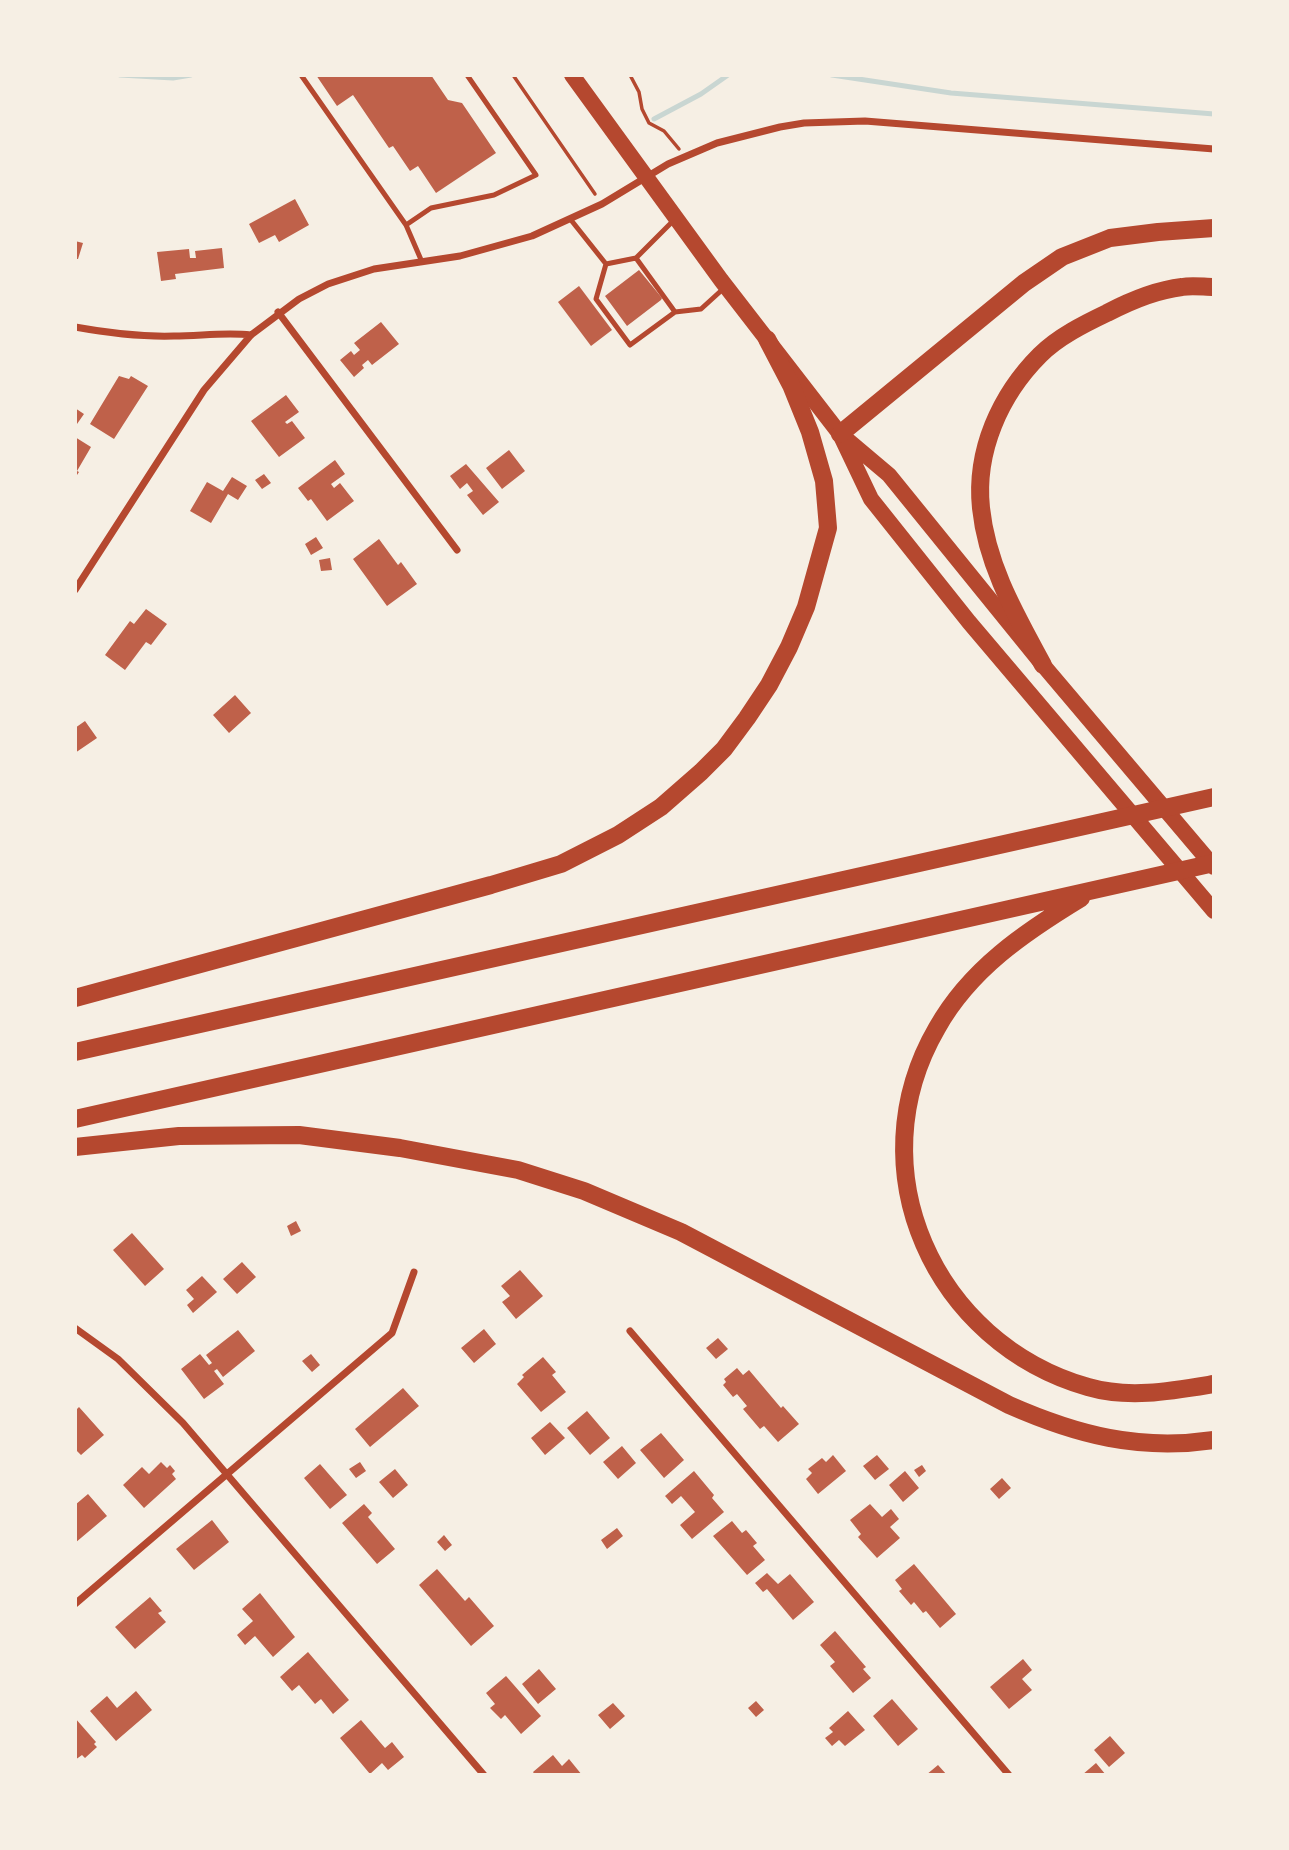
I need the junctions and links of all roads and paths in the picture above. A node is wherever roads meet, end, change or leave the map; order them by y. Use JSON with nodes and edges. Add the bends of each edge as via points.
{"nodes":[{"id":1,"x":301,"y":75,"type":"edge"},
{"id":2,"x":467,"y":75,"type":"edge"},
{"id":3,"x":513,"y":75,"type":"edge"},
{"id":4,"x":572,"y":75,"type":"edge"},
{"id":5,"x":630,"y":75,"type":"edge"},
{"id":6,"x":671,"y":139,"type":"dead end"},
{"id":7,"x":1214,"y":149,"type":"edge"},
{"id":8,"x":644,"y":177,"type":"junction"},
{"id":9,"x":595,"y":194,"type":"dead end"},
{"id":10,"x":676,"y":219,"type":"junction"},
{"id":11,"x":571,"y":220,"type":"junction"},
{"id":12,"x":406,"y":225,"type":"junction"},
{"id":13,"x":1214,"y":228,"type":"edge"},
{"id":14,"x":636,"y":258,"type":"junction"},
{"id":15,"x":422,"y":262,"type":"junction"},
{"id":16,"x":606,"y":264,"type":"junction"},
{"id":17,"x":726,"y":286,"type":"junction"},
{"id":18,"x":1214,"y":288,"type":"edge"},
{"id":19,"x":278,"y":312,"type":"junction"},
{"id":20,"x":675,"y":312,"type":"junction"},
{"id":21,"x":75,"y":327,"type":"edge"},
{"id":22,"x":251,"y":335,"type":"junction"},
{"id":23,"x":767,"y":339,"type":"junction"},
{"id":24,"x":839,"y":434,"type":"junction"},
{"id":25,"x":457,"y":551,"type":"dead end"},
{"id":26,"x":75,"y":590,"type":"edge"},
{"id":27,"x":1043,"y":665,"type":"junction"},
{"id":28,"x":1214,"y":797,"type":"edge"},
{"id":29,"x":1214,"y":865,"type":"edge"},
{"id":30,"x":1096,"y":890,"type":"junction"},
{"id":31,"x":1214,"y":911,"type":"edge"},
{"id":32,"x":75,"y":998,"type":"edge"},
{"id":33,"x":75,"y":1052,"type":"edge"},
{"id":34,"x":75,"y":1119,"type":"edge"},
{"id":35,"x":75,"y":1147,"type":"edge"},
{"id":36,"x":414,"y":1272,"type":"dead end"},
{"id":37,"x":75,"y":1328,"type":"edge"},
{"id":38,"x":630,"y":1331,"type":"dead end"},
{"id":39,"x":1214,"y":1384,"type":"edge"},
{"id":40,"x":1214,"y":1440,"type":"edge"},
{"id":41,"x":227,"y":1474,"type":"junction"},
{"id":42,"x":75,"y":1604,"type":"edge"},
{"id":43,"x":484,"y":1775,"type":"edge"},
{"id":44,"x":1009,"y":1775,"type":"edge"}],
"edges":[{"from":1,"to":12,"type":"lane"},
{"from":2,"to":12,"type":"lane","via":[[537,176],[494,195],[431,208]]},
{"from":3,"to":9,"type":"path"},
{"from":4,"to":8,"type":"main road"},
{"from":5,"to":6,"type":"path","via":[[649,123]]},
{"from":7,"to":8,"type":"street","via":[[831,121],[780,127],[726,141]]},
{"from":8,"to":10,"type":"main road"},
{"from":8,"to":11,"type":"street"},
{"from":10,"to":14,"type":"lane"},
{"from":10,"to":17,"type":"main road"},
{"from":11,"to":15,"type":"street","via":[[498,247]]},
{"from":11,"to":16,"type":"lane"},
{"from":12,"to":15,"type":"lane"},
{"from":13,"to":24,"type":"highway","via":[[1110,238],[1062,257]]},
{"from":14,"to":16,"type":"lane"},
{"from":14,"to":20,"type":"lane"},
{"from":15,"to":19,"type":"street","via":[[352,275]]},
{"from":16,"to":20,"type":"lane","via":[[596,299],[630,345]]},
{"from":17,"to":20,"type":"lane","via":[[701,309]]},
{"from":17,"to":23,"type":"main road"},
{"from":18,"to":27,"type":"highway","via":[[1182,286],[1129,301],[1083,325],[1041,354],[1011,388],[993,424],[982,463],[981,507],[988,547],[1004,592]]},
{"from":19,"to":22,"type":"street"},
{"from":19,"to":25,"type":"street"},
{"from":21,"to":22,"type":"street","via":[[138,335]]},
{"from":22,"to":26,"type":"street","via":[[185,417]]},
{"from":23,"to":24,"type":"main road"},
{"from":23,"to":32,"type":"highway","via":[[810,432],[824,481],[828,528],[806,607],[789,647],[747,718],[701,772],[661,807],[561,864]]},
{"from":24,"to":27,"type":"main road","via":[[889,475]]},
{"from":24,"to":31,"type":"main road","via":[[871,499]]},
{"from":27,"to":29,"type":"main road"},
{"from":28,"to":33,"type":"highway"},
{"from":29,"to":30,"type":"highway"},
{"from":30,"to":34,"type":"highway"},
{"from":30,"to":39,"type":"highway","via":[[1040,924],[988,964],[936,1029],[911,1093],[905,1127],[905,1174],[913,1217],[934,1266],[958,1302],[1013,1353],[1090,1388],[1130,1394]]},
{"from":35,"to":40,"type":"highway","via":[[179,1136],[299,1135],[517,1170],[584,1191],[681,1232],[1045,1421],[1138,1443]]},
{"from":36,"to":41,"type":"street","via":[[392,1333]]},
{"from":37,"to":41,"type":"street","via":[[138,1377]]},
{"from":38,"to":44,"type":"street"},
{"from":41,"to":42,"type":"street"},
{"from":41,"to":43,"type":"street"}]}
